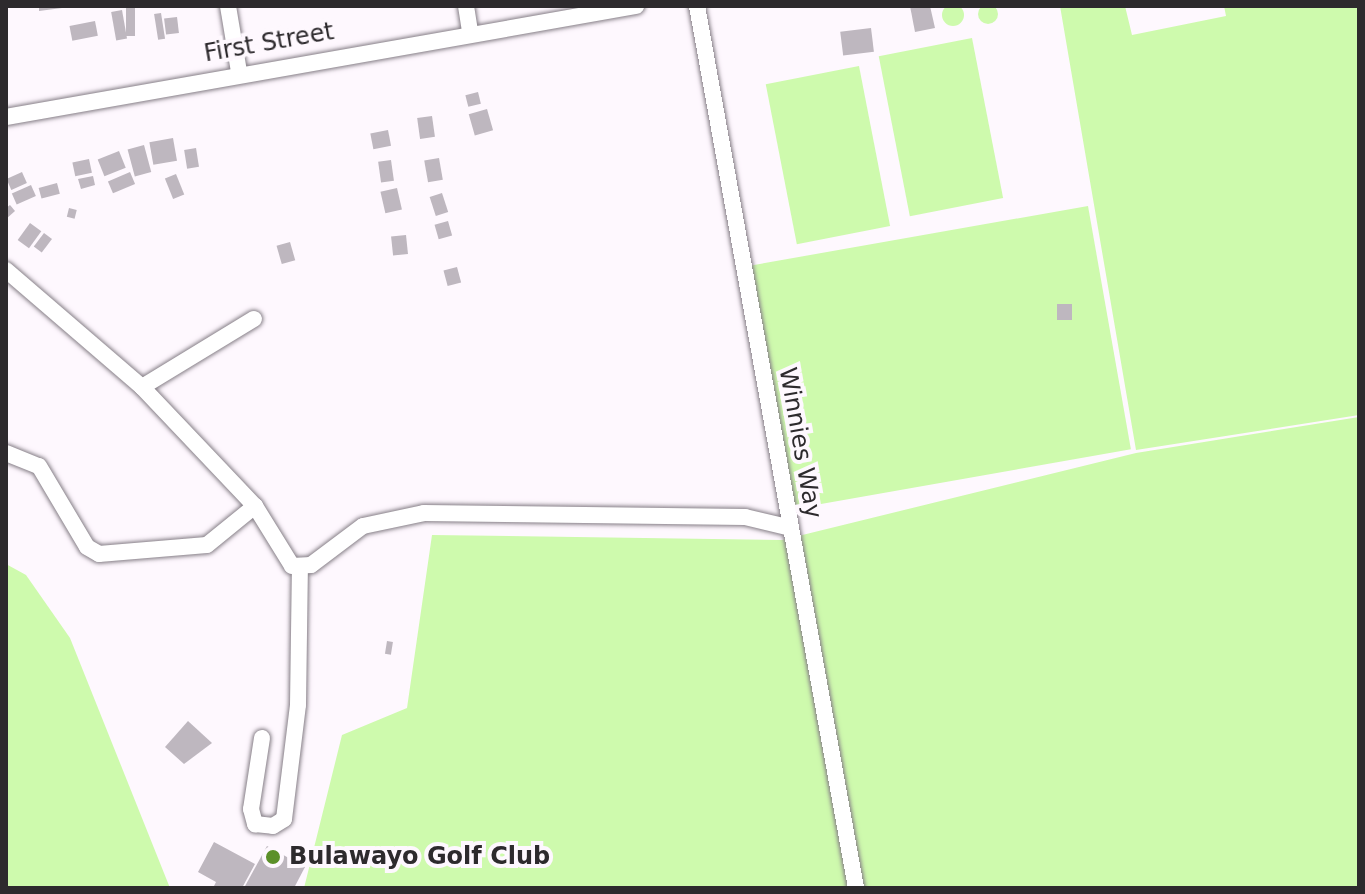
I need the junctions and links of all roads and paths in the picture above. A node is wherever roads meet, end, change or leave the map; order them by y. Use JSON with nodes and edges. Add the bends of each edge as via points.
{"nodes":[{"id":1,"x":228,"y":6,"type":"edge"},
{"id":2,"x":466,"y":6,"type":"edge"},
{"id":3,"x":636,"y":6,"type":"edge"},
{"id":4,"x":697,"y":6,"type":"edge"},
{"id":5,"x":470,"y":31,"type":"junction"},
{"id":6,"x":239,"y":72,"type":"junction"},
{"id":7,"x":7,"y":113,"type":"edge"},
{"id":8,"x":6,"y":270,"type":"edge"},
{"id":9,"x":254,"y":319,"type":"dead end"},
{"id":10,"x":142,"y":387,"type":"junction"},
{"id":11,"x":6,"y":453,"type":"edge"},
{"id":12,"x":255,"y":506,"type":"junction"},
{"id":13,"x":791,"y":528,"type":"junction"},
{"id":14,"x":300,"y":566,"type":"junction"},
{"id":15,"x":262,"y":738,"type":"dead end"},
{"id":16,"x":856,"y":888,"type":"edge"}],
"edges":[{"from":1,"to":6,"type":"street"},
{"from":2,"to":5,"type":"street"},
{"from":3,"to":5,"type":"street","name":"First Street"},
{"from":4,"to":13,"type":"street","name":"Winnies Way"},
{"from":5,"to":6,"type":"street","name":"First Street"},
{"from":6,"to":7,"type":"street","name":"First Street"},
{"from":8,"to":10,"type":"street"},
{"from":9,"to":10,"type":"street"},
{"from":10,"to":12,"type":"street"},
{"from":11,"to":12,"type":"street","via":[[39,466],[81,538],[99,554],[207,545]]},
{"from":12,"to":14,"type":"street","via":[[284,561]]},
{"from":13,"to":14,"type":"street","via":[[745,517],[410,514],[356,529]]},
{"from":13,"to":16,"type":"street","name":"Winnies Way"},
{"from":14,"to":15,"type":"street","via":[[298,705],[284,819],[273,826],[255,824],[251,809]]}]}
